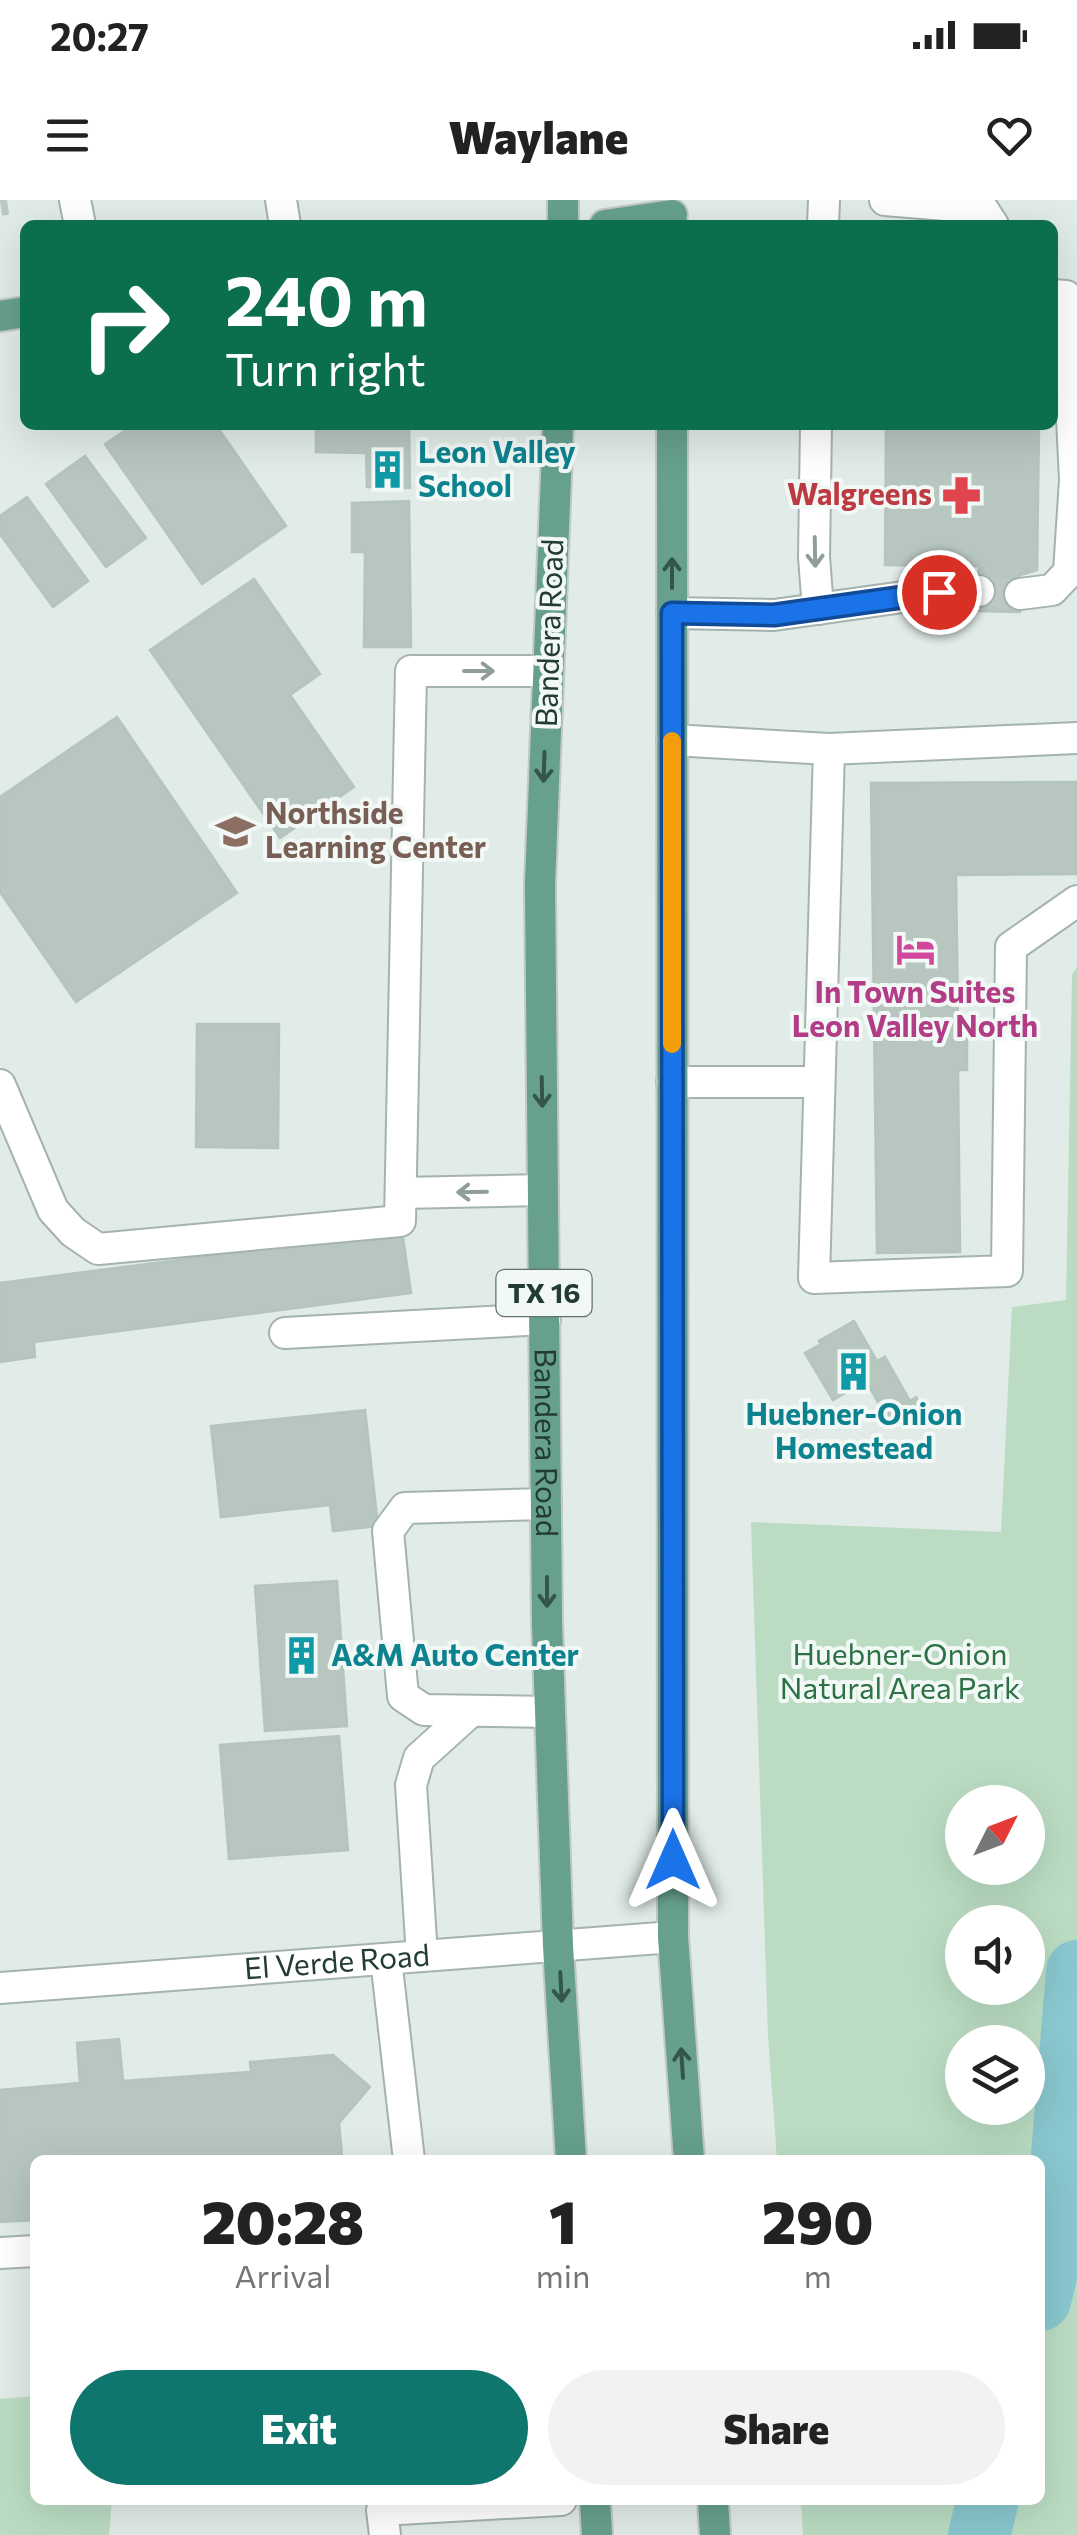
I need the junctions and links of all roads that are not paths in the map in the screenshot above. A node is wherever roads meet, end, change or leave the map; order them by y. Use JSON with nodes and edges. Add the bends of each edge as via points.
{"nodes":[{"id":1,"x":885,"y":200,"type":"edge"},
{"id":2,"x":672,"y":213,"type":"edge"},
{"id":3,"x":633,"y":220,"type":"edge"},
{"id":4,"x":990,"y":220,"type":"edge"},
{"id":5,"x":1059,"y":296,"type":"edge"},
{"id":6,"x":558,"y":430,"type":"edge"},
{"id":7,"x":672,"y":430,"type":"edge"},
{"id":8,"x":816,"y":430,"type":"edge"},
{"id":9,"x":979,"y":591,"type":"tunnel mouth"},
{"id":10,"x":1020,"y":594,"type":"tunnel mouth"},
{"id":11,"x":818,"y":609,"type":"junction"},
{"id":12,"x":672,"y":613,"type":"junction"},
{"id":13,"x":548,"y":671,"type":"junction"},
{"id":14,"x":1077,"y":738,"type":"edge"},
{"id":15,"x":672,"y":740,"type":"junction"},
{"id":16,"x":829,"y":749,"type":"junction"},
{"id":17,"x":1077,"y":901,"type":"edge"},
{"id":18,"x":672,"y":1082,"type":"junction"},
{"id":19,"x":820,"y":1082,"type":"junction"},
{"id":20,"x":0,"y":1085,"type":"edge"},
{"id":21,"x":543,"y":1190,"type":"junction"},
{"id":22,"x":400,"y":1193,"type":"junction"},
{"id":23,"x":544,"y":1319,"type":"junction"},
{"id":24,"x":285,"y":1333,"type":"dead end"},
{"id":25,"x":546,"y":1504,"type":"junction"},
{"id":26,"x":471,"y":1711,"type":"junction"},
{"id":27,"x":550,"y":1712,"type":"junction"},
{"id":28,"x":673,"y":1937,"type":"junction"},
{"id":29,"x":558,"y":1946,"type":"junction"},
{"id":30,"x":422,"y":1956,"type":"junction"},
{"id":31,"x":386,"y":1959,"type":"junction"},
{"id":32,"x":0,"y":1988,"type":"edge"},
{"id":33,"x":408,"y":2155,"type":"edge"},
{"id":34,"x":571,"y":2155,"type":"edge"},
{"id":35,"x":689,"y":2155,"type":"edge"},
{"id":36,"x":30,"y":2251,"type":"edge"},
{"id":37,"x":0,"y":2253,"type":"edge"},
{"id":38,"x":418,"y":2505,"type":"edge"},
{"id":39,"x":595,"y":2505,"type":"edge"},
{"id":40,"x":713,"y":2505,"type":"edge"},
{"id":41,"x":385,"y":2535,"type":"edge"},
{"id":42,"x":598,"y":2535,"type":"edge"},
{"id":43,"x":716,"y":2535,"type":"edge"}],
"edges":[{"from":1,"to":4,"type":"street","via":[[982,208]]},
{"from":2,"to":3,"type":"main road"},
{"from":5,"to":10,"type":"street","via":[[1074,480],[1068,572],[1052,590]]},
{"from":6,"to":13,"type":"main road","name":"Bandera Road","number":"TX 16"},
{"from":12,"to":7,"type":"main road","one_way":true},
{"from":8,"to":11,"type":"street","one_way":true},
{"from":9,"to":11,"type":"street"},
{"from":11,"to":12,"type":"street"},
{"from":12,"to":15,"type":"main road"},
{"from":13,"to":21,"type":"main road","name":"Bandera Road","number":"TX 16","one_way":true,"via":[[540,884]]},
{"from":22,"to":13,"type":"street","one_way":true,"via":[[411,671]]},
{"from":14,"to":16,"type":"street"},
{"from":15,"to":16,"type":"street"},
{"from":15,"to":18,"type":"main road"},
{"from":16,"to":19,"type":"street"},
{"from":17,"to":19,"type":"street","via":[[1010,948],[1008,1271],[814,1278]]},
{"from":18,"to":19,"type":"street"},
{"from":18,"to":28,"type":"main road"},
{"from":20,"to":22,"type":"street","via":[[53,1210],[98,1249],[400,1221]]},
{"from":21,"to":22,"type":"street","one_way":true},
{"from":21,"to":23,"type":"main road","name":"Bandera Road","number":"TX 16"},
{"from":23,"to":24,"type":"street"},
{"from":23,"to":25,"type":"main road","name":"Bandera Road","number":"TX 16"},
{"from":25,"to":26,"type":"street","via":[[405,1508],[388,1531],[403,1696],[424,1710]]},
{"from":25,"to":27,"type":"main road","name":"Bandera Road","number":"TX 16","one_way":true},
{"from":26,"to":27,"type":"street"},
{"from":26,"to":30,"type":"street","via":[[419,1758],[411,1785]]},
{"from":27,"to":29,"type":"main road","name":"Bandera Road","number":"TX 16"},
{"from":28,"to":29,"type":"street","name":"El Verde Road"},
{"from":35,"to":28,"type":"main road","one_way":true},
{"from":29,"to":30,"type":"street","name":"El Verde Road"},
{"from":29,"to":34,"type":"main road","name":"Bandera Road","number":"TX 16","one_way":true},
{"from":30,"to":31,"type":"street","name":"El Verde Road"},
{"from":31,"to":32,"type":"street","name":"El Verde Road"},
{"from":31,"to":33,"type":"street"},
{"from":36,"to":37,"type":"street"},
{"from":38,"to":41,"type":"street","via":[[382,2510]]},
{"from":39,"to":42,"type":"main road"},
{"from":40,"to":43,"type":"main road"}]}
